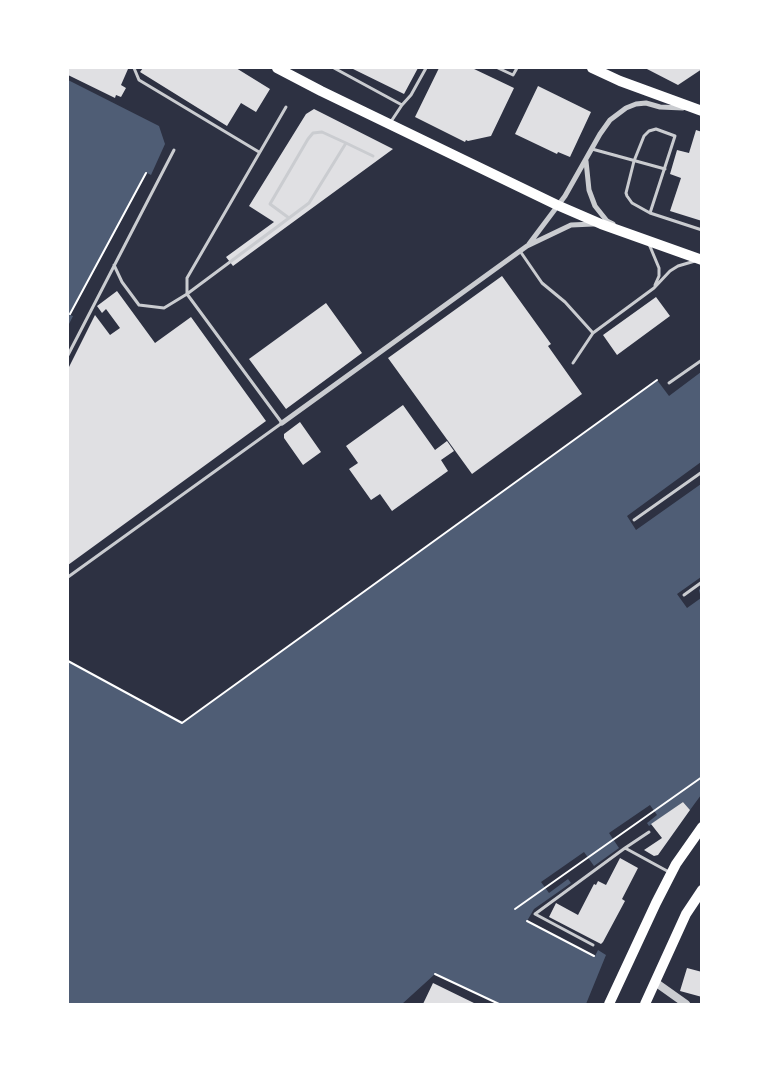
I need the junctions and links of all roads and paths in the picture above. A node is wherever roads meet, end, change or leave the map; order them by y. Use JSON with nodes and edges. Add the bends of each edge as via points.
{"nodes":[{"id":1,"x":134,"y":68,"type":"edge"},
{"id":2,"x":277,"y":68,"type":"edge"},
{"id":3,"x":334,"y":68,"type":"edge"},
{"id":4,"x":426,"y":68,"type":"edge"},
{"id":5,"x":498,"y":68,"type":"edge"},
{"id":6,"x":517,"y":68,"type":"edge"},
{"id":7,"x":592,"y":68,"type":"edge"},
{"id":8,"x":402,"y":105,"type":"junction"},
{"id":9,"x":286,"y":107,"type":"dead end"},
{"id":10,"x":696,"y":110,"type":"edge"},
{"id":11,"x":389,"y":124,"type":"junction"},
{"id":12,"x":346,"y":143,"type":"junction"},
{"id":13,"x":592,"y":149,"type":"junction"},
{"id":14,"x":174,"y":150,"type":"dead end"},
{"id":15,"x":259,"y":152,"type":"junction"},
{"id":16,"x":373,"y":156,"type":"dead end"},
{"id":17,"x":586,"y":161,"type":"junction"},
{"id":18,"x":634,"y":161,"type":"junction"},
{"id":19,"x":665,"y":169,"type":"junction"},
{"id":20,"x":146,"y":173,"type":"dead end"},
{"id":21,"x":557,"y":205,"type":"junction"},
{"id":22,"x":650,"y":213,"type":"junction"},
{"id":23,"x":289,"y":218,"type":"junction"},
{"id":24,"x":601,"y":224,"type":"junction"},
{"id":25,"x":702,"y":230,"type":"edge"},
{"id":26,"x":627,"y":233,"type":"junction"},
{"id":27,"x":648,"y":241,"type":"junction"},
{"id":28,"x":527,"y":246,"type":"junction"},
{"id":29,"x":520,"y":251,"type":"junction"},
{"id":30,"x":701,"y":260,"type":"edge"},
{"id":31,"x":114,"y":265,"type":"junction"},
{"id":32,"x":654,"y":288,"type":"junction"},
{"id":33,"x":187,"y":294,"type":"junction"},
{"id":34,"x":70,"y":314,"type":"dead end"},
{"id":35,"x":593,"y":333,"type":"junction"},
{"id":36,"x":68,"y":356,"type":"edge"},
{"id":37,"x":702,"y":360,"type":"edge"},
{"id":38,"x":573,"y":363,"type":"dead end"},
{"id":39,"x":656,"y":380,"type":"dead end"},
{"id":40,"x":669,"y":383,"type":"dead end"},
{"id":41,"x":282,"y":422,"type":"junction"},
{"id":42,"x":702,"y":472,"type":"edge"},
{"id":43,"x":634,"y":520,"type":"dead end"},
{"id":44,"x":68,"y":577,"type":"edge"},
{"id":45,"x":702,"y":582,"type":"edge"},
{"id":46,"x":684,"y":595,"type":"dead end"},
{"id":47,"x":68,"y":661,"type":"edge"},
{"id":48,"x":702,"y":777,"type":"edge"},
{"id":49,"x":702,"y":827,"type":"edge"},
{"id":50,"x":649,"y":832,"type":"dead end"},
{"id":51,"x":625,"y":848,"type":"junction"},
{"id":52,"x":671,"y":874,"type":"junction"},
{"id":53,"x":702,"y":890,"type":"edge"},
{"id":54,"x":515,"y":909,"type":"dead end"},
{"id":55,"x":527,"y":921,"type":"dead end"},
{"id":56,"x":593,"y":945,"type":"dead end"},
{"id":57,"x":594,"y":956,"type":"dead end"},
{"id":58,"x":435,"y":974,"type":"dead end"},
{"id":59,"x":655,"y":982,"type":"junction"},
{"id":60,"x":499,"y":1004,"type":"edge"},
{"id":61,"x":609,"y":1004,"type":"edge"},
{"id":62,"x":645,"y":1004,"type":"edge"},
{"id":63,"x":686,"y":1004,"type":"edge"}],
"edges":[{"from":1,"to":15,"type":"lane","via":[[138,80]]},
{"from":2,"to":11,"type":"main road"},
{"from":3,"to":8,"type":"lane"},
{"from":4,"to":8,"type":"lane","via":[[411,96]]},
{"from":5,"to":6,"type":"lane","via":[[513,75]]},
{"from":7,"to":10,"type":"main road"},
{"from":8,"to":11,"type":"lane"},
{"from":9,"to":15,"type":"lane"},
{"from":10,"to":13,"type":"street","via":[[636,104],[610,120]]},
{"from":11,"to":21,"type":"main road"},
{"from":12,"to":16,"type":"lane"},
{"from":12,"to":23,"type":"lane","via":[[309,204]]},
{"from":12,"to":23,"type":"lane","via":[[322,132],[314,133],[308,139],[270,204]]},
{"from":13,"to":17,"type":"street"},
{"from":13,"to":18,"type":"lane"},
{"from":14,"to":31,"type":"lane"},
{"from":15,"to":33,"type":"lane","via":[[187,278]]},
{"from":17,"to":21,"type":"street"},
{"from":17,"to":26,"type":"street","via":[[589,190],[595,206],[607,221]]},
{"from":18,"to":19,"type":"lane"},
{"from":18,"to":19,"type":"lane","via":[[644,136],[656,129],[675,136]]},
{"from":18,"to":22,"type":"lane","via":[[626,193],[632,203]]},
{"from":19,"to":22,"type":"lane"},
{"from":20,"to":34,"type":"path"},
{"from":21,"to":24,"type":"main road"},
{"from":21,"to":28,"type":"street"},
{"from":22,"to":25,"type":"lane"},
{"from":23,"to":33,"type":"lane"},
{"from":24,"to":26,"type":"main road"},
{"from":24,"to":28,"type":"street","via":[[571,225]]},
{"from":26,"to":27,"type":"main road"},
{"from":27,"to":30,"type":"main road"},
{"from":27,"to":32,"type":"lane","via":[[659,268]]},
{"from":28,"to":29,"type":"street"},
{"from":29,"to":35,"type":"lane","via":[[542,283],[565,302]]},
{"from":29,"to":41,"type":"street"},
{"from":30,"to":32,"type":"lane","via":[[678,266]]},
{"from":31,"to":33,"type":"lane","via":[[139,305],[164,308]]},
{"from":31,"to":36,"type":"lane"},
{"from":32,"to":35,"type":"lane"},
{"from":33,"to":41,"type":"lane"},
{"from":35,"to":38,"type":"lane"},
{"from":37,"to":40,"type":"lane"},
{"from":39,"to":47,"type":"path","via":[[182,722]]},
{"from":41,"to":44,"type":"lane"},
{"from":42,"to":43,"type":"lane"},
{"from":45,"to":46,"type":"lane"},
{"from":48,"to":54,"type":"path"},
{"from":49,"to":52,"type":"main road"},
{"from":50,"to":51,"type":"lane"},
{"from":51,"to":52,"type":"lane"},
{"from":51,"to":56,"type":"lane","via":[[535,914]]},
{"from":52,"to":61,"type":"main road"},
{"from":53,"to":59,"type":"main road","via":[[686,914]]},
{"from":55,"to":57,"type":"path"},
{"from":58,"to":60,"type":"path"},
{"from":59,"to":62,"type":"main road"},
{"from":59,"to":63,"type":"street"}]}
